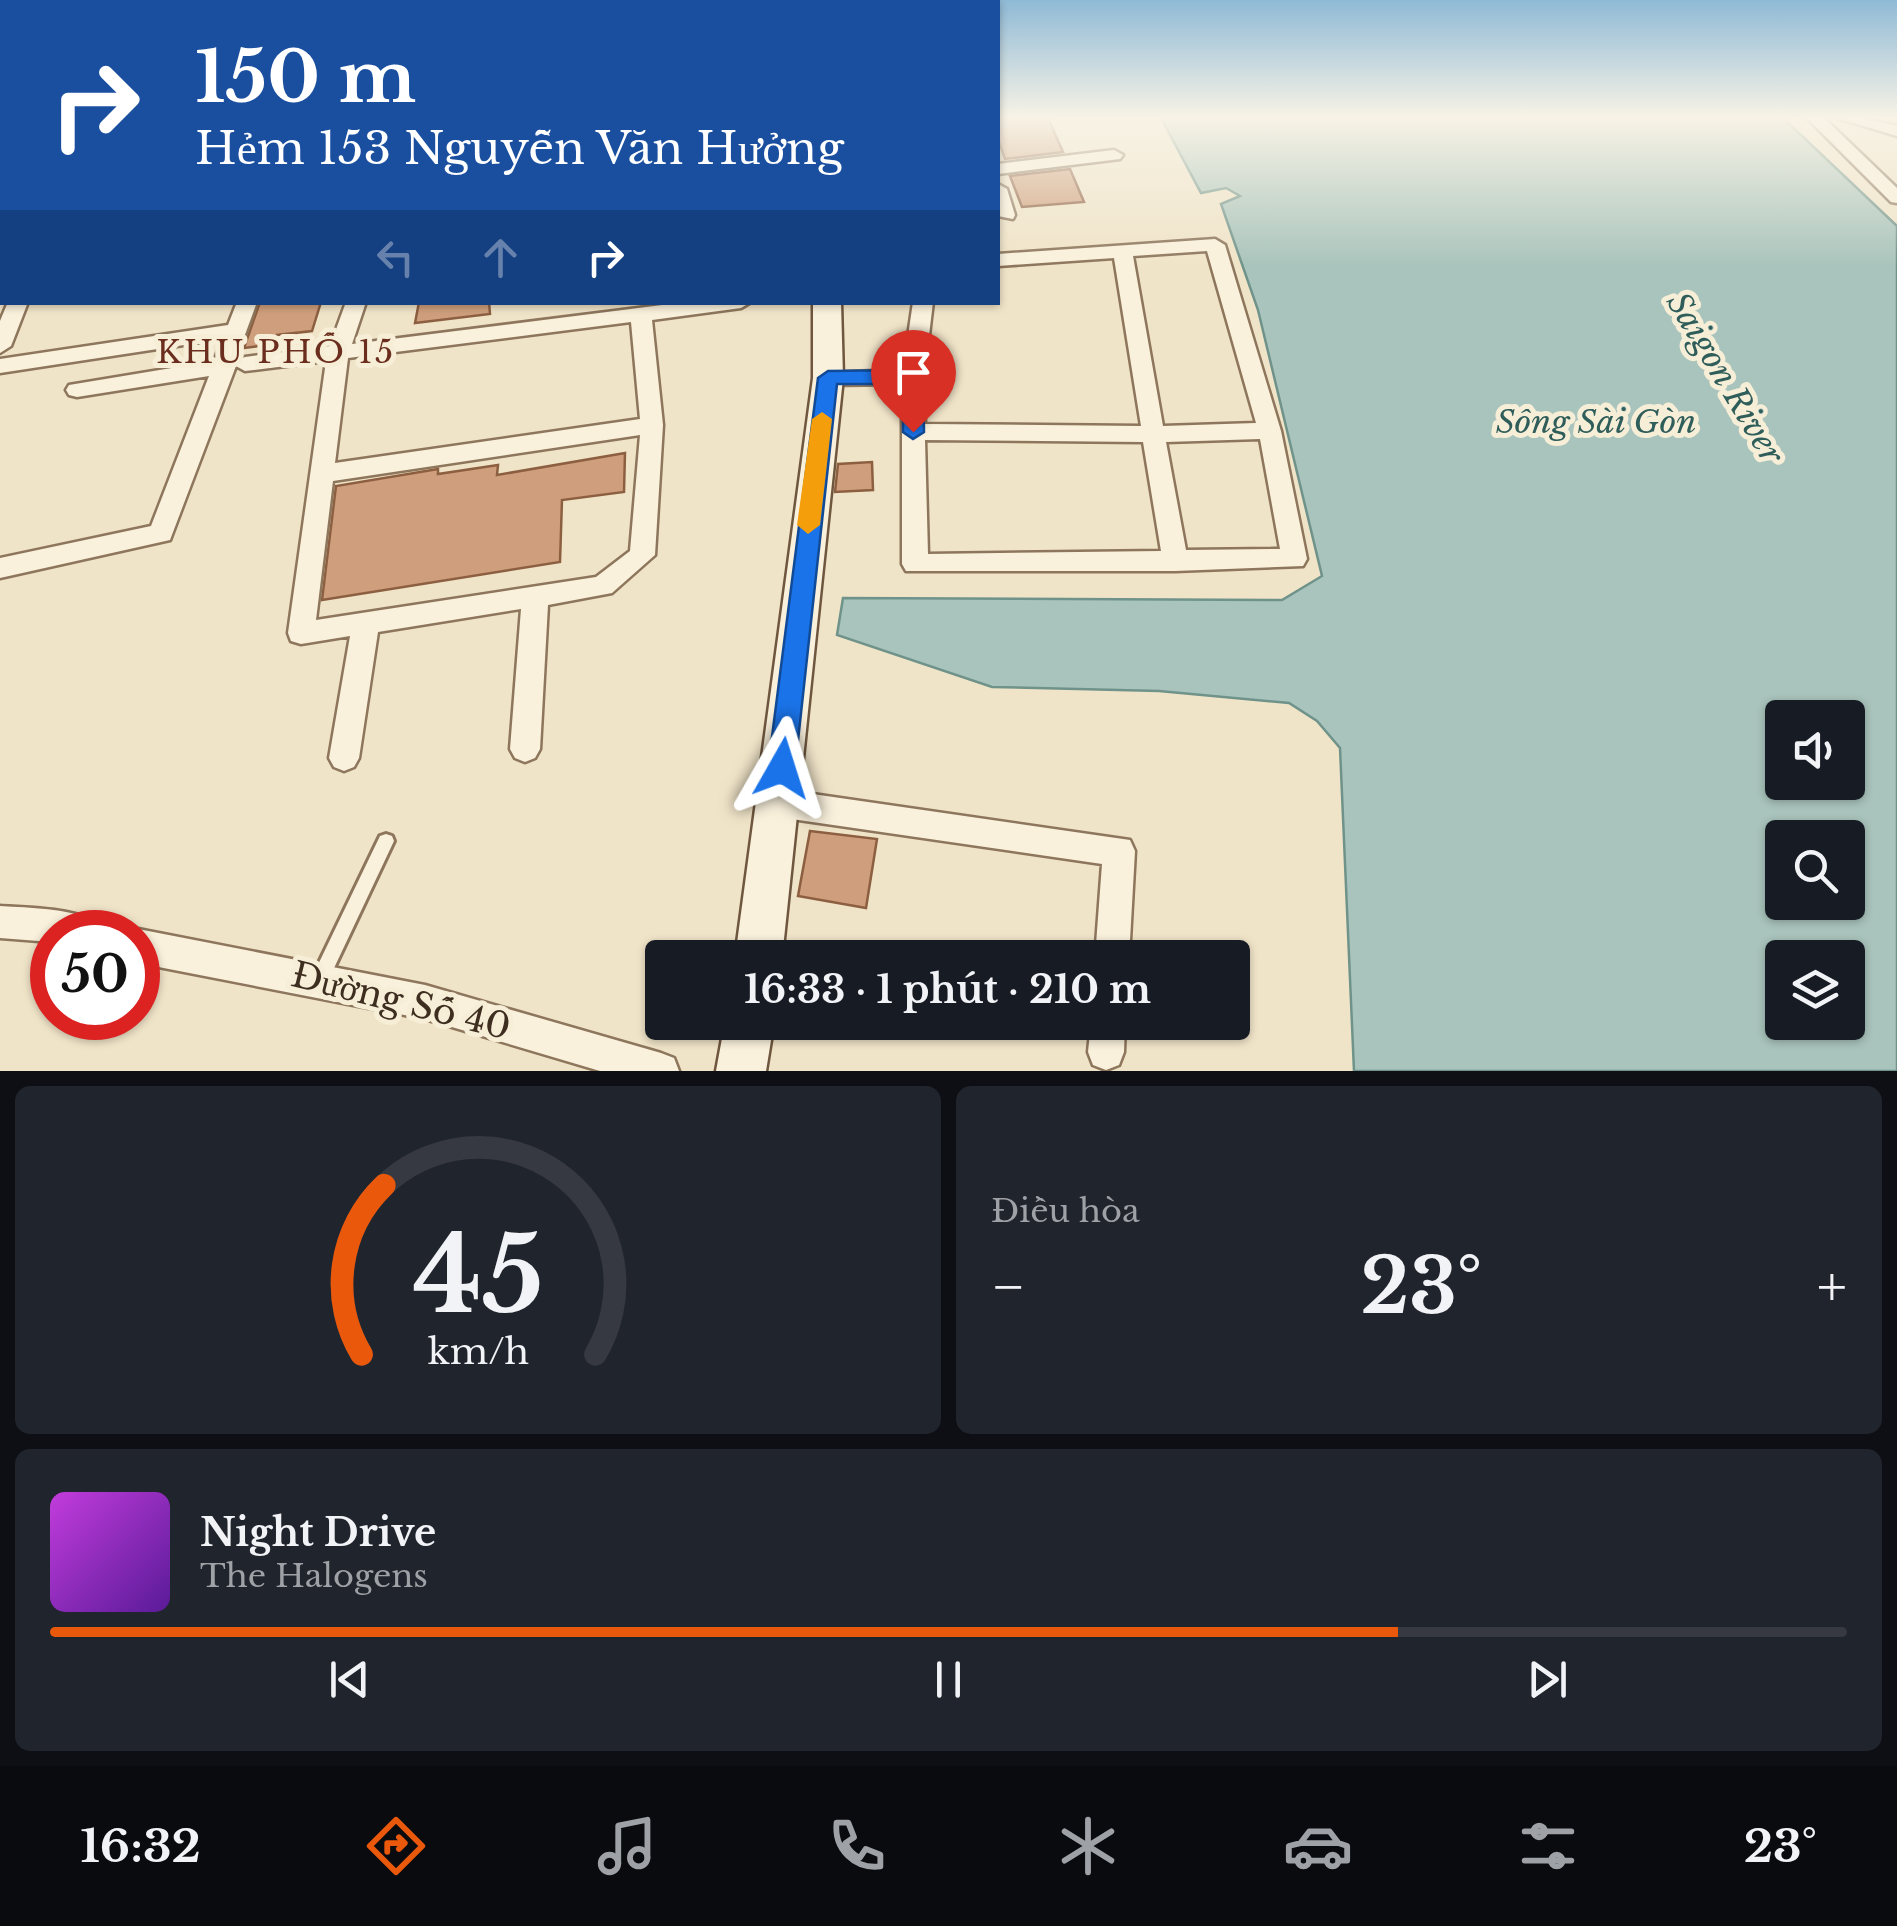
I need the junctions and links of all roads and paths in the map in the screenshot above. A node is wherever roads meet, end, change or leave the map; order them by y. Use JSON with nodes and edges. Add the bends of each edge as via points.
{"nodes":[{"id":1,"x":1865,"y":166,"type":"edge"},
{"id":2,"x":1000,"y":196,"type":"edge"},
{"id":3,"x":1897,"y":198,"type":"edge"},
{"id":4,"x":1006,"y":215,"type":"dead end"},
{"id":5,"x":1124,"y":254,"type":"junction"},
{"id":6,"x":1000,"y":260,"type":"edge"},
{"id":7,"x":17,"y":305,"type":"edge"},
{"id":8,"x":246,"y":305,"type":"edge"},
{"id":9,"x":355,"y":305,"type":"edge"},
{"id":10,"x":534,"y":305,"type":"edge"},
{"id":11,"x":713,"y":305,"type":"edge"},
{"id":12,"x":827,"y":305,"type":"edge"},
{"id":13,"x":923,"y":305,"type":"edge"},
{"id":14,"x":641,"y":314,"type":"junction"},
{"id":15,"x":530,"y":326,"type":"junction"},
{"id":16,"x":238,"y":330,"type":"junction"},
{"id":17,"x":0,"y":346,"type":"edge"},
{"id":18,"x":338,"y":354,"type":"junction"},
{"id":19,"x":235,"y":365,"type":"junction"},
{"id":20,"x":0,"y":366,"type":"edge"},
{"id":21,"x":913,"y":377,"type":"junction"},
{"id":22,"x":828,"y":378,"type":"junction"},
{"id":23,"x":77,"y":390,"type":"dead end"},
{"id":24,"x":652,"y":426,"type":"junction"},
{"id":25,"x":1270,"y":431,"type":"junction"},
{"id":26,"x":913,"y":432,"type":"junction"},
{"id":27,"x":1154,"y":434,"type":"junction"},
{"id":28,"x":322,"y":474,"type":"junction"},
{"id":29,"x":1175,"y":562,"type":"junction"},
{"id":30,"x":0,"y":568,"type":"edge"},
{"id":31,"x":535,"y":600,"type":"junction"},
{"id":32,"x":366,"y":624,"type":"junction"},
{"id":33,"x":525,"y":749,"type":"dead end"},
{"id":34,"x":344,"y":758,"type":"dead end"},
{"id":35,"x":778,"y":804,"type":"junction"},
{"id":36,"x":386,"y":842,"type":"dead end"},
{"id":37,"x":0,"y":922,"type":"edge"},
{"id":38,"x":30,"y":924,"type":"edge"},
{"id":39,"x":760,"y":940,"type":"edge"},
{"id":40,"x":1113,"y":940,"type":"edge"},
{"id":41,"x":160,"y":950,"type":"edge"},
{"id":42,"x":319,"y":980,"type":"junction"},
{"id":43,"x":747,"y":1040,"type":"edge"},
{"id":44,"x":661,"y":1071,"type":"edge"},
{"id":45,"x":741,"y":1071,"type":"edge"}],
"edges":[{"from":1,"to":3,"type":"street"},
{"from":2,"to":4,"type":"street"},
{"from":5,"to":6,"type":"street"},
{"from":5,"to":25,"type":"street","via":[[1215,246]]},
{"from":5,"to":27,"type":"street"},
{"from":7,"to":17,"type":"street"},
{"from":8,"to":16,"type":"street"},
{"from":9,"to":18,"type":"street"},
{"from":10,"to":15,"type":"street"},
{"from":11,"to":14,"type":"street"},
{"from":12,"to":22,"type":"main road"},
{"from":13,"to":21,"type":"street"},
{"from":14,"to":15,"type":"street"},
{"from":14,"to":24,"type":"street"},
{"from":15,"to":18,"type":"street"},
{"from":16,"to":19,"type":"street"},
{"from":16,"to":20,"type":"street"},
{"from":18,"to":19,"type":"street"},
{"from":18,"to":28,"type":"street"},
{"from":19,"to":23,"type":"street"},
{"from":19,"to":30,"type":"street","via":[[162,533]]},
{"from":21,"to":22,"type":"street"},
{"from":21,"to":26,"type":"street"},
{"from":22,"to":35,"type":"main road"},
{"from":24,"to":28,"type":"street"},
{"from":24,"to":31,"type":"street","via":[[642,555],[603,586]]},
{"from":25,"to":27,"type":"street"},
{"from":25,"to":29,"type":"street","via":[[1294,558]]},
{"from":26,"to":27,"type":"street"},
{"from":26,"to":29,"type":"street","via":[[915,564]]},
{"from":27,"to":29,"type":"street"},
{"from":28,"to":32,"type":"street","via":[[302,633]]},
{"from":31,"to":32,"type":"street"},
{"from":31,"to":33,"type":"street"},
{"from":32,"to":34,"type":"street"},
{"from":35,"to":39,"type":"main road"},
{"from":35,"to":40,"type":"street","via":[[1119,850]]},
{"from":36,"to":42,"type":"lane"},
{"from":37,"to":38,"type":"street"},
{"from":41,"to":42,"type":"street","name":"Đường Số 40"},
{"from":42,"to":44,"type":"street","name":"Đường Số 40","via":[[425,1002]]},
{"from":43,"to":45,"type":"main road"}]}
